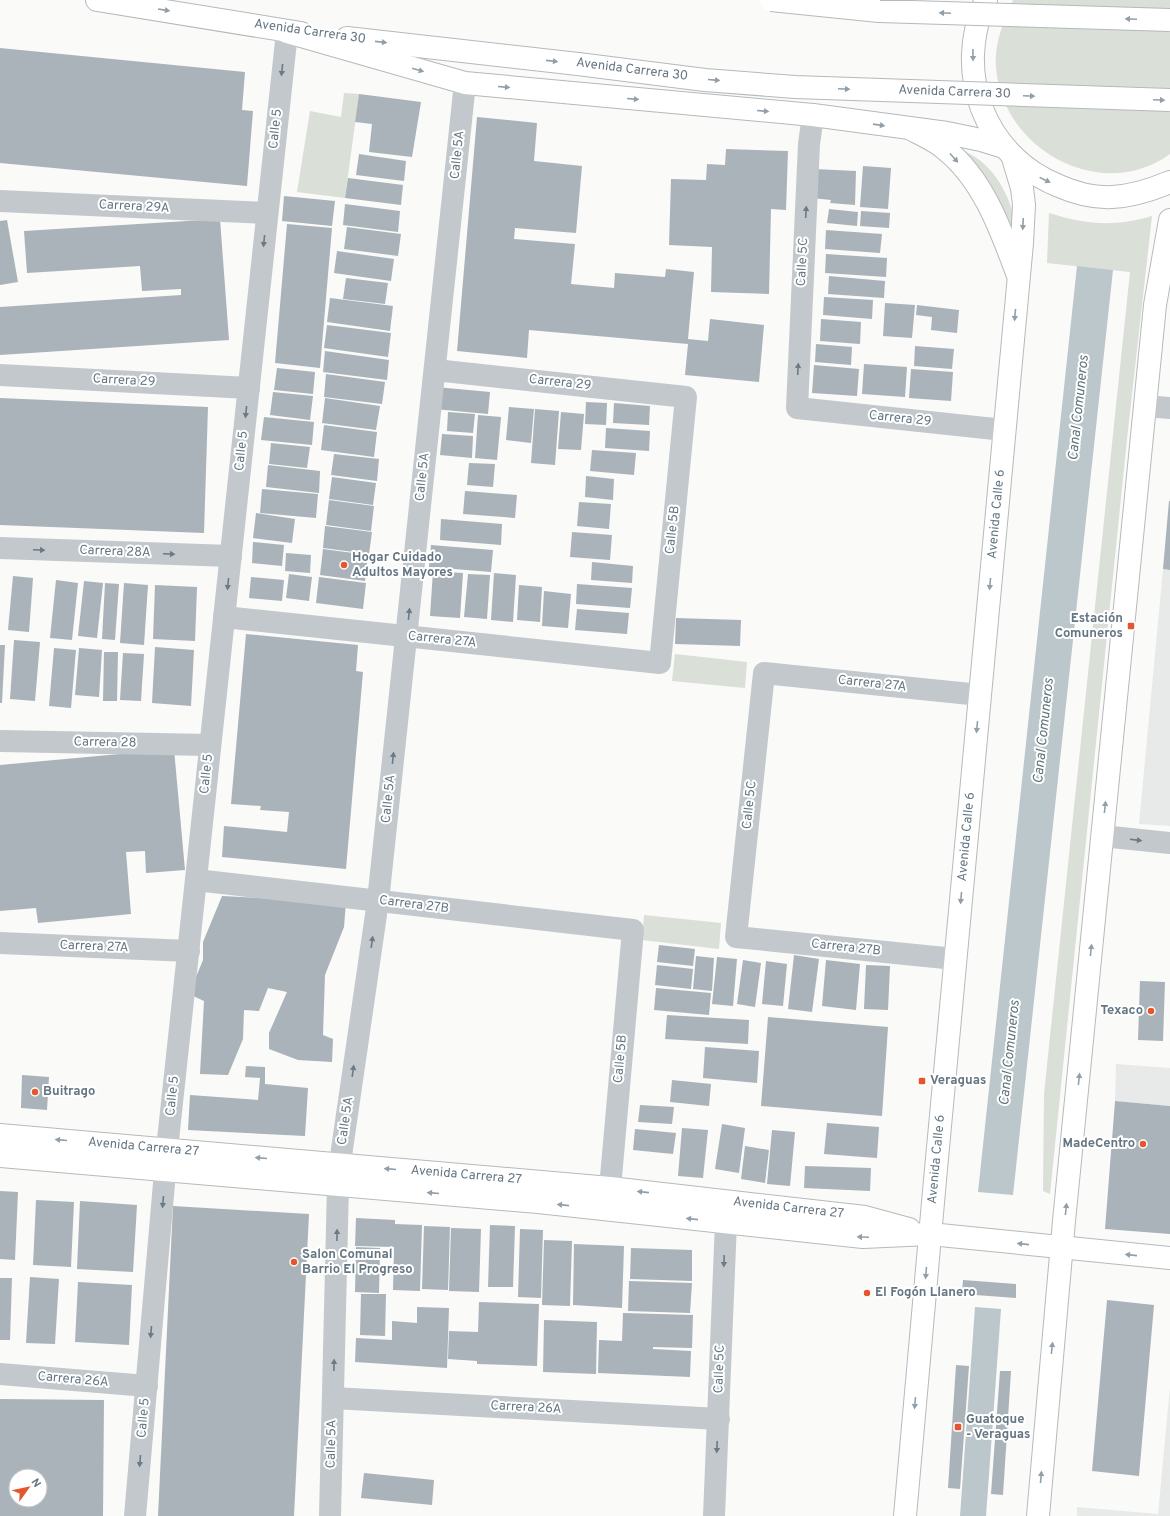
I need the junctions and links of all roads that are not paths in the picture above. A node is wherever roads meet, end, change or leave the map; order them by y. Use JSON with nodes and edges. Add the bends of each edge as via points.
{"nodes":[{"id":1,"x":97,"y":0,"type":"edge"},
{"id":2,"x":771,"y":0,"type":"edge"},
{"id":3,"x":986,"y":0,"type":"edge"},
{"id":4,"x":1170,"y":20,"type":"edge"},
{"id":5,"x":287,"y":32,"type":"junction"},
{"id":6,"x":465,"y":83,"type":"junction"},
{"id":7,"x":1170,"y":100,"type":"edge"},
{"id":8,"x":813,"y":116,"type":"junction"},
{"id":9,"x":910,"y":129,"type":"junction"},
{"id":10,"x":1008,"y":153,"type":"junction"},
{"id":11,"x":1170,"y":182,"type":"edge"},
{"id":12,"x":0,"y":201,"type":"edge"},
{"id":13,"x":267,"y":213,"type":"junction"},
{"id":14,"x":1170,"y":220,"type":"edge"},
{"id":15,"x":1018,"y":276,"type":"junction"},
{"id":16,"x":1170,"y":276,"type":"edge"},
{"id":17,"x":1155,"y":305,"type":"junction"},
{"id":18,"x":435,"y":370,"type":"junction"},
{"id":19,"x":0,"y":375,"type":"edge"},
{"id":20,"x":249,"y":388,"type":"junction"},
{"id":21,"x":686,"y":396,"type":"joint"},
{"id":22,"x":1145,"y":406,"type":"junction"},
{"id":23,"x":797,"y":408,"type":"joint"},
{"id":24,"x":1170,"y":408,"type":"edge"},
{"id":25,"x":1004,"y":430,"type":"junction"},
{"id":26,"x":0,"y":548,"type":"edge"},
{"id":27,"x":231,"y":556,"type":"junction"},
{"id":28,"x":224,"y":618,"type":"junction"},
{"id":29,"x":406,"y":636,"type":"junction"},
{"id":30,"x":660,"y":663,"type":"joint"},
{"id":31,"x":764,"y":673,"type":"joint"},
{"id":32,"x":980,"y":695,"type":"junction"},
{"id":33,"x":0,"y":741,"type":"edge"},
{"id":34,"x":210,"y":746,"type":"junction"},
{"id":35,"x":1102,"y":836,"type":"junction"},
{"id":36,"x":1170,"y":843,"type":"edge"},
{"id":37,"x":196,"y":880,"type":"junction"},
{"id":38,"x":378,"y":901,"type":"junction"},
{"id":39,"x":633,"y":930,"type":"joint"},
{"id":40,"x":736,"y":937,"type":"joint"},
{"id":41,"x":0,"y":943,"type":"edge"},
{"id":42,"x":189,"y":951,"type":"junction"},
{"id":43,"x":956,"y":959,"type":"junction"},
{"id":44,"x":0,"y":1135,"type":"edge"},
{"id":45,"x":0,"y":1156,"type":"edge"},
{"id":46,"x":166,"y":1160,"type":"junction"},
{"id":47,"x":339,"y":1175,"type":"junction"},
{"id":48,"x":610,"y":1188,"type":"junction"},
{"id":49,"x":726,"y":1222,"type":"junction"},
{"id":50,"x":930,"y":1234,"type":"junction"},
{"id":51,"x":1062,"y":1248,"type":"junction"},
{"id":52,"x":1170,"y":1258,"type":"edge"},
{"id":53,"x":0,"y":1374,"type":"edge"},
{"id":54,"x":147,"y":1386,"type":"junction"},
{"id":55,"x":333,"y":1398,"type":"junction"},
{"id":56,"x":719,"y":1419,"type":"junction"},
{"id":57,"x":135,"y":1516,"type":"edge"},
{"id":58,"x":330,"y":1516,"type":"edge"},
{"id":59,"x":714,"y":1516,"type":"edge"},
{"id":60,"x":905,"y":1516,"type":"edge"},
{"id":61,"x":1038,"y":1516,"type":"edge"}],
"edges":[{"from":1,"to":5,"type":"main road","name":"Avenida Carrera 30","one_way":true,"via":[[242,22]]},
{"from":4,"to":2,"type":"main road","one_way":true,"bridge":true,"via":[[879,10]]},
{"from":3,"to":10,"type":"main road","one_way":true,"via":[[979,16],[972,50],[974,85],[985,118]]},
{"from":5,"to":6,"type":"main road","one_way":true},
{"from":5,"to":7,"type":"main road","name":"Avenida Carrera 30","one_way":true,"bridge":true,"via":[[705,80],[795,87]]},
{"from":5,"to":13,"type":"street","name":"Calle 5","one_way":true},
{"from":6,"to":8,"type":"main road","one_way":true},
{"from":6,"to":18,"type":"street","name":"Calle 5A"},
{"from":8,"to":9,"type":"main road","one_way":true},
{"from":23,"to":8,"type":"street","name":"Calle 5C","one_way":true,"via":[[809,144]]},
{"from":9,"to":10,"type":"main road","via":[[982,140]]},
{"from":9,"to":15,"type":"main road","one_way":true,"via":[[937,142],[975,181],[1002,234]]},
{"from":10,"to":11,"type":"main road","one_way":true,"via":[[1042,180],[1075,193],[1111,198],[1146,192]]},
{"from":10,"to":15,"type":"main road","name":"Avenida Calle 6","one_way":true,"via":[[1022,188],[1024,205]]},
{"from":12,"to":13,"type":"street","name":"Carrera 29A"},
{"from":13,"to":20,"type":"street","name":"Calle 5","one_way":true},
{"from":14,"to":17,"type":"main road"},
{"from":15,"to":25,"type":"main road","name":"Avenida Calle 6","one_way":true},
{"from":16,"to":17,"type":"main road"},
{"from":17,"to":22,"type":"main road"},
{"from":18,"to":21,"type":"street","name":"Carrera 29"},
{"from":29,"to":18,"type":"street","name":"Calle 5A","one_way":true},
{"from":19,"to":20,"type":"street","name":"Carrera 29"},
{"from":20,"to":27,"type":"street","name":"Calle 5","one_way":true},
{"from":21,"to":30,"type":"street","name":"Calle 5B"},
{"from":22,"to":24,"type":"street"},
{"from":35,"to":22,"type":"main road","one_way":true},
{"from":23,"to":25,"type":"street","name":"Carrera 29"},
{"from":25,"to":32,"type":"main road","name":"Avenida Calle 6","one_way":true},
{"from":26,"to":27,"type":"street","name":"Carrera 28A","one_way":true},
{"from":27,"to":28,"type":"street","name":"Calle 5","one_way":true},
{"from":28,"to":29,"type":"street","name":"Carrera 27A"},
{"from":28,"to":34,"type":"street","name":"Calle 5"},
{"from":29,"to":30,"type":"street","name":"Carrera 27A"},
{"from":38,"to":29,"type":"street","name":"Calle 5A","one_way":true},
{"from":31,"to":32,"type":"street","name":"Carrera 27A"},
{"from":31,"to":40,"type":"street","name":"Calle 5C"},
{"from":32,"to":43,"type":"main road","name":"Avenida Calle 6","one_way":true},
{"from":33,"to":34,"type":"street","name":"Carrera 28"},
{"from":34,"to":37,"type":"street","name":"Calle 5"},
{"from":35,"to":36,"type":"street","one_way":true},
{"from":51,"to":35,"type":"main road","one_way":true},
{"from":37,"to":38,"type":"street","name":"Carrera 27B"},
{"from":37,"to":42,"type":"street","name":"Calle 5"},
{"from":38,"to":39,"type":"street","name":"Carrera 27B"},
{"from":47,"to":38,"type":"street","name":"Calle 5A","one_way":true},
{"from":39,"to":48,"type":"street","name":"Calle 5B"},
{"from":40,"to":43,"type":"street","name":"Carrera 27B"},
{"from":41,"to":42,"type":"street","name":"Carrera 27A"},
{"from":42,"to":46,"type":"street","name":"Calle 5"},
{"from":43,"to":50,"type":"main road","name":"Avenida Calle 6"},
{"from":46,"to":44,"type":"main road","name":"Avenida Carrera 27","one_way":true},
{"from":45,"to":46,"type":"main road","name":"Avenida Carrera 27"},
{"from":47,"to":46,"type":"main road","name":"Avenida Carrera 27","one_way":true},
{"from":46,"to":54,"type":"street","name":"Calle 5","one_way":true},
{"from":48,"to":47,"type":"main road","name":"Avenida Carrera 27","one_way":true},
{"from":49,"to":47,"type":"main road","name":"Avenida Carrera 27","one_way":true,"via":[[538,1202]]},
{"from":55,"to":47,"type":"street","name":"Calle 5A","one_way":true},
{"from":50,"to":48,"type":"main road","name":"Avenida Carrera 27","one_way":true,"via":[[865,1217]]},
{"from":50,"to":49,"type":"main road","name":"Avenida Carrera 27","one_way":true,"via":[[863,1237]]},
{"from":49,"to":56,"type":"street","name":"Calle 5C","one_way":true},
{"from":51,"to":50,"type":"main road","name":"Avenida Carrera 27","one_way":true},
{"from":50,"to":60,"type":"main road","name":"Avenida Calle 6","one_way":true},
{"from":52,"to":51,"type":"main road","name":"Avenida Carrera 27","one_way":true},
{"from":61,"to":51,"type":"main road","one_way":true},
{"from":53,"to":54,"type":"street","name":"Carrera 26A"},
{"from":54,"to":57,"type":"street","name":"Calle 5","one_way":true},
{"from":55,"to":56,"type":"street","name":"Carrera 26A"},
{"from":55,"to":58,"type":"street","name":"Calle 5A"},
{"from":56,"to":59,"type":"street","name":"Calle 5C","one_way":true}]}
